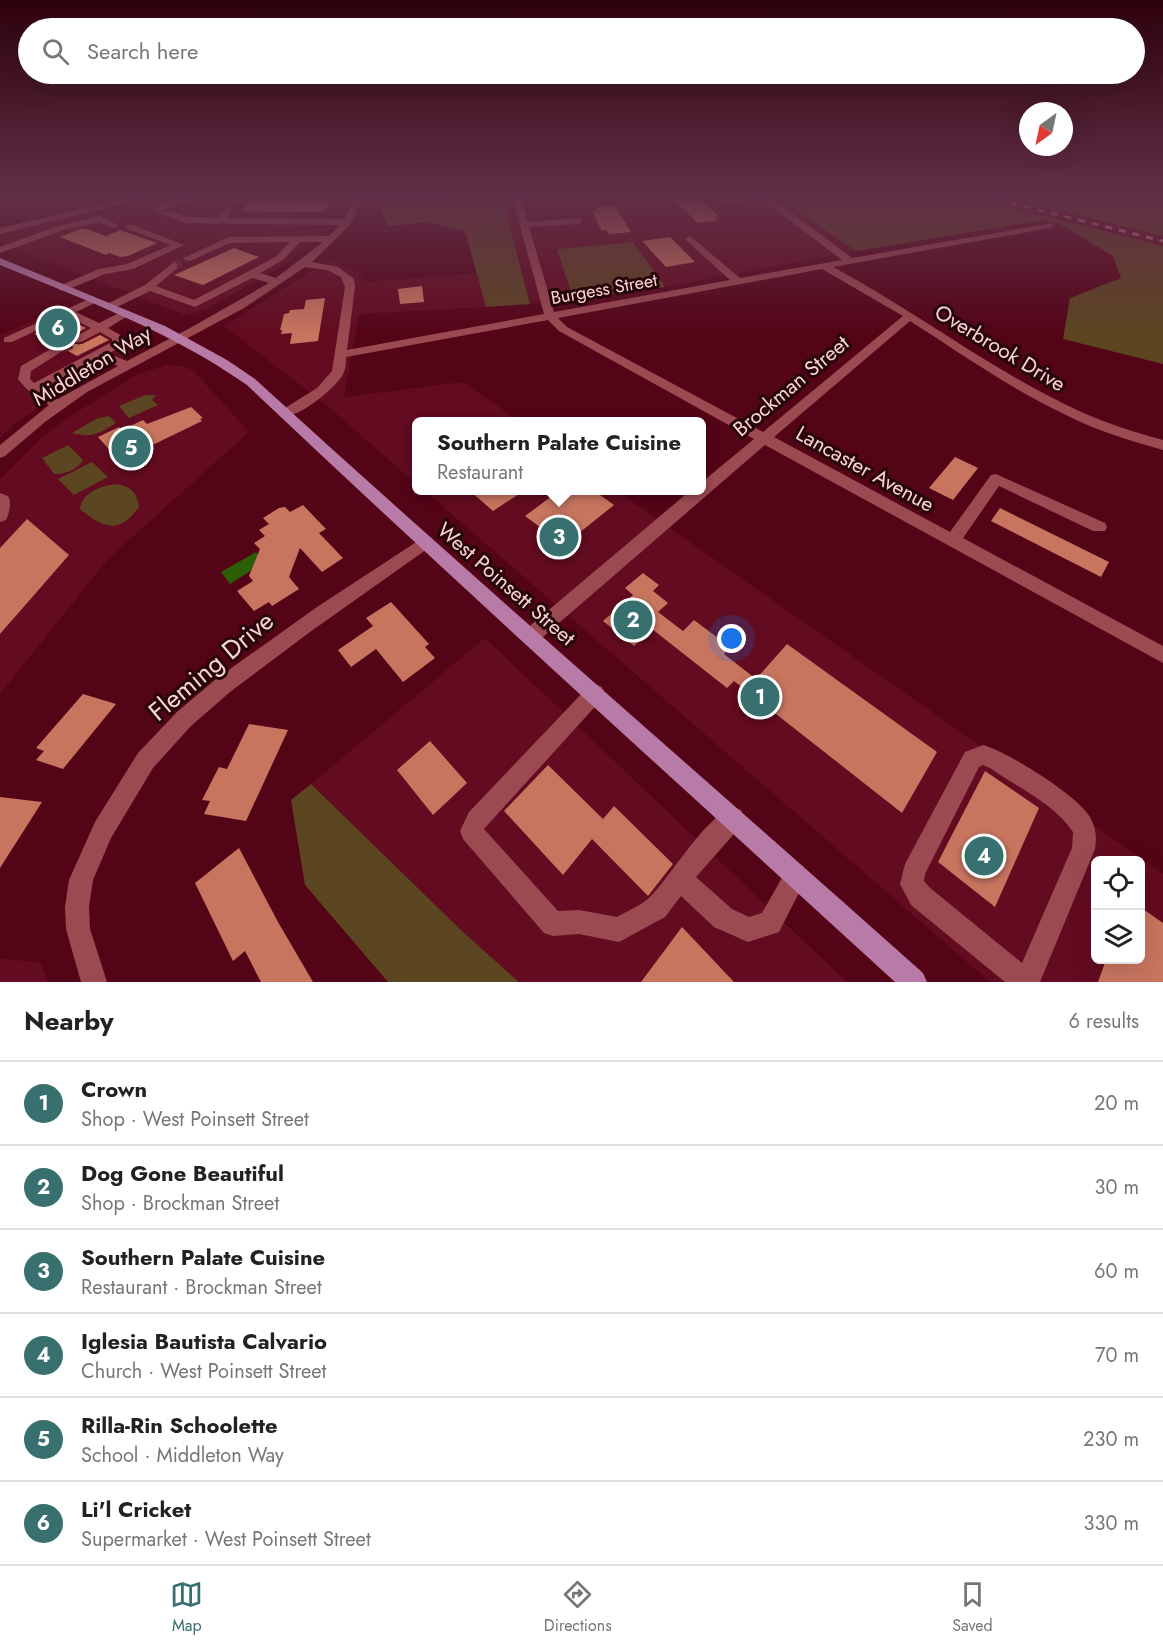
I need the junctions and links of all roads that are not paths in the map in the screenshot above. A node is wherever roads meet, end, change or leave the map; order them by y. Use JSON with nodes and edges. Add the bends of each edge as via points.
{"nodes":[{"id":1,"x":20,"y":242,"type":"edge"},
{"id":2,"x":170,"y":242,"type":"edge"},
{"id":3,"x":224,"y":242,"type":"edge"},
{"id":4,"x":294,"y":242,"type":"edge"},
{"id":5,"x":329,"y":242,"type":"edge"},
{"id":6,"x":529,"y":242,"type":"edge"},
{"id":7,"x":693,"y":242,"type":"edge"},
{"id":8,"x":825,"y":242,"type":"edge"},
{"id":9,"x":959,"y":242,"type":"edge"},
{"id":10,"x":0,"y":250,"type":"edge"},
{"id":11,"x":187,"y":259,"type":"tunnel mouth"},
{"id":12,"x":0,"y":261,"type":"edge"},
{"id":13,"x":851,"y":262,"type":"junction"},
{"id":14,"x":305,"y":264,"type":"junction"},
{"id":15,"x":173,"y":266,"type":"tunnel mouth"},
{"id":16,"x":825,"y":267,"type":"junction"},
{"id":17,"x":251,"y":274,"type":"junction"},
{"id":18,"x":277,"y":282,"type":"junction"},
{"id":19,"x":738,"y":282,"type":"junction"},
{"id":20,"x":149,"y":287,"type":"junction"},
{"id":21,"x":63,"y":288,"type":"junction"},
{"id":22,"x":93,"y":300,"type":"junction"},
{"id":23,"x":109,"y":307,"type":"junction"},
{"id":24,"x":67,"y":312,"type":"junction"},
{"id":25,"x":125,"y":314,"type":"junction"},
{"id":26,"x":550,"y":316,"type":"junction"},
{"id":27,"x":910,"y":316,"type":"junction"},
{"id":28,"x":99,"y":327,"type":"junction"},
{"id":29,"x":179,"y":338,"type":"junction"},
{"id":30,"x":8,"y":340,"type":"dead end"},
{"id":31,"x":77,"y":340,"type":"tunnel mouth"},
{"id":32,"x":60,"y":348,"type":"tunnel mouth"},
{"id":33,"x":100,"y":354,"type":"junction"},
{"id":34,"x":342,"y":354,"type":"junction"},
{"id":35,"x":126,"y":365,"type":"junction"},
{"id":36,"x":32,"y":389,"type":"junction"},
{"id":37,"x":58,"y":405,"type":"junction"},
{"id":38,"x":287,"y":413,"type":"junction"},
{"id":39,"x":0,"y":437,"type":"edge"},
{"id":40,"x":16,"y":438,"type":"junction"},
{"id":41,"x":764,"y":438,"type":"junction"},
{"id":42,"x":1163,"y":445,"type":"edge"},
{"id":43,"x":0,"y":453,"type":"edge"},
{"id":44,"x":706,"y":486,"type":"edge"},
{"id":45,"x":695,"y":495,"type":"edge"},
{"id":46,"x":0,"y":499,"type":"edge"},
{"id":47,"x":0,"y":516,"type":"edge"},
{"id":48,"x":1099,"y":527,"type":"dead end"},
{"id":49,"x":952,"y":541,"type":"junction"},
{"id":50,"x":424,"y":543,"type":"junction"},
{"id":51,"x":531,"y":636,"type":"junction"},
{"id":52,"x":1163,"y":655,"type":"edge"},
{"id":53,"x":595,"y":693,"type":"junction"},
{"id":54,"x":733,"y":818,"type":"junction"},
{"id":55,"x":796,"y":875,"type":"junction"},
{"id":56,"x":680,"y":878,"type":"junction"},
{"id":57,"x":94,"y":982,"type":"edge"},
{"id":58,"x":914,"y":982,"type":"edge"},
{"id":59,"x":1026,"y":982,"type":"edge"}],
"edges":[{"from":1,"to":10,"type":"street"},
{"from":2,"to":21,"type":"street","via":[[179,245],[129,267],[103,271]]},
{"from":3,"to":11,"type":"street"},
{"from":4,"to":17,"type":"street","via":[[280,258]]},
{"from":5,"to":14,"type":"street","name":"Middleton Way"},
{"from":6,"to":26,"type":"street"},
{"from":7,"to":19,"type":"street"},
{"from":8,"to":13,"type":"street"},
{"from":9,"to":13,"type":"street","name":"Burgess Street"},
{"from":12,"to":21,"type":"main road","name":"West Poinsett Street"},
{"from":13,"to":16,"type":"street","name":"Burgess Street"},
{"from":14,"to":18,"type":"street","name":"Middleton Way"},
{"from":14,"to":34,"type":"street","via":[[338,270],[349,279]]},
{"from":15,"to":20,"type":"street"},
{"from":16,"to":19,"type":"street","name":"Burgess Street"},
{"from":16,"to":27,"type":"street","name":"Overbrook Drive"},
{"from":17,"to":18,"type":"street"},
{"from":17,"to":20,"type":"street","via":[[195,304]]},
{"from":18,"to":29,"type":"street","name":"Middleton Way"},
{"from":19,"to":26,"type":"street","name":"Burgess Street"},
{"from":20,"to":23,"type":"street"},
{"from":21,"to":22,"type":"main road","name":"West Poinsett Street"},
{"from":22,"to":23,"type":"main road","name":"West Poinsett Street"},
{"from":22,"to":24,"type":"street"},
{"from":23,"to":25,"type":"main road","name":"West Poinsett Street"},
{"from":24,"to":28,"type":"street"},
{"from":24,"to":30,"type":"street"},
{"from":25,"to":28,"type":"street"},
{"from":25,"to":29,"type":"main road","name":"West Poinsett Street"},
{"from":26,"to":34,"type":"street","name":"Burgess Street"},
{"from":26,"to":41,"type":"street","name":"Lancaster Avenue","via":[[562,328]]},
{"from":27,"to":41,"type":"street","name":"Brockman Street"},
{"from":27,"to":42,"type":"street","name":"Overbrook Drive","via":[[1050,402],[1107,428]]},
{"from":28,"to":31,"type":"street"},
{"from":28,"to":33,"type":"street","via":[[118,338],[118,343]]},
{"from":29,"to":35,"type":"street","name":"Middleton Way"},
{"from":29,"to":38,"type":"main road","name":"West Poinsett Street","via":[[220,358]]},
{"from":32,"to":36,"type":"street","via":[[25,369],[24,379]]},
{"from":33,"to":35,"type":"street"},
{"from":33,"to":36,"type":"street"},
{"from":34,"to":38,"type":"street","via":[[332,382]]},
{"from":35,"to":37,"type":"street","name":"Middleton Way"},
{"from":36,"to":37,"type":"street"},
{"from":37,"to":40,"type":"street","name":"Middleton Way"},
{"from":38,"to":50,"type":"main road","name":"West Poinsett Street"},
{"from":39,"to":40,"type":"street"},
{"from":40,"to":43,"type":"street","name":"Middleton Way"},
{"from":41,"to":44,"type":"street","name":"Brockman Street"},
{"from":41,"to":49,"type":"street","name":"Lancaster Avenue"},
{"from":45,"to":51,"type":"street","name":"Brockman Street"},
{"from":46,"to":47,"type":"street"},
{"from":48,"to":49,"type":"street","via":[[996,479]]},
{"from":49,"to":52,"type":"street","name":"Lancaster Avenue"},
{"from":50,"to":51,"type":"main road","name":"West Poinsett Street"},
{"from":50,"to":57,"type":"street","name":"Fleming Drive","via":[[217,689],[166,737],[134,776],[98,837],[82,877],[77,919],[82,951]]},
{"from":51,"to":53,"type":"main road","name":"West Poinsett Street"},
{"from":53,"to":54,"type":"main road","name":"West Poinsett Street"},
{"from":53,"to":56,"type":"street","via":[[471,831],[553,924],[579,922],[619,930],[656,908]]},
{"from":54,"to":55,"type":"main road","name":"West Poinsett Street"},
{"from":54,"to":56,"type":"street"},
{"from":55,"to":56,"type":"street","via":[[770,923],[748,930],[723,918]]},
{"from":55,"to":58,"type":"main road","name":"West Poinsett Street"},
{"from":59,"to":59,"type":"street","via":[[1086,834],[1067,809],[996,759],[983,755],[972,759],[914,872],[912,884],[920,896]]}]}
